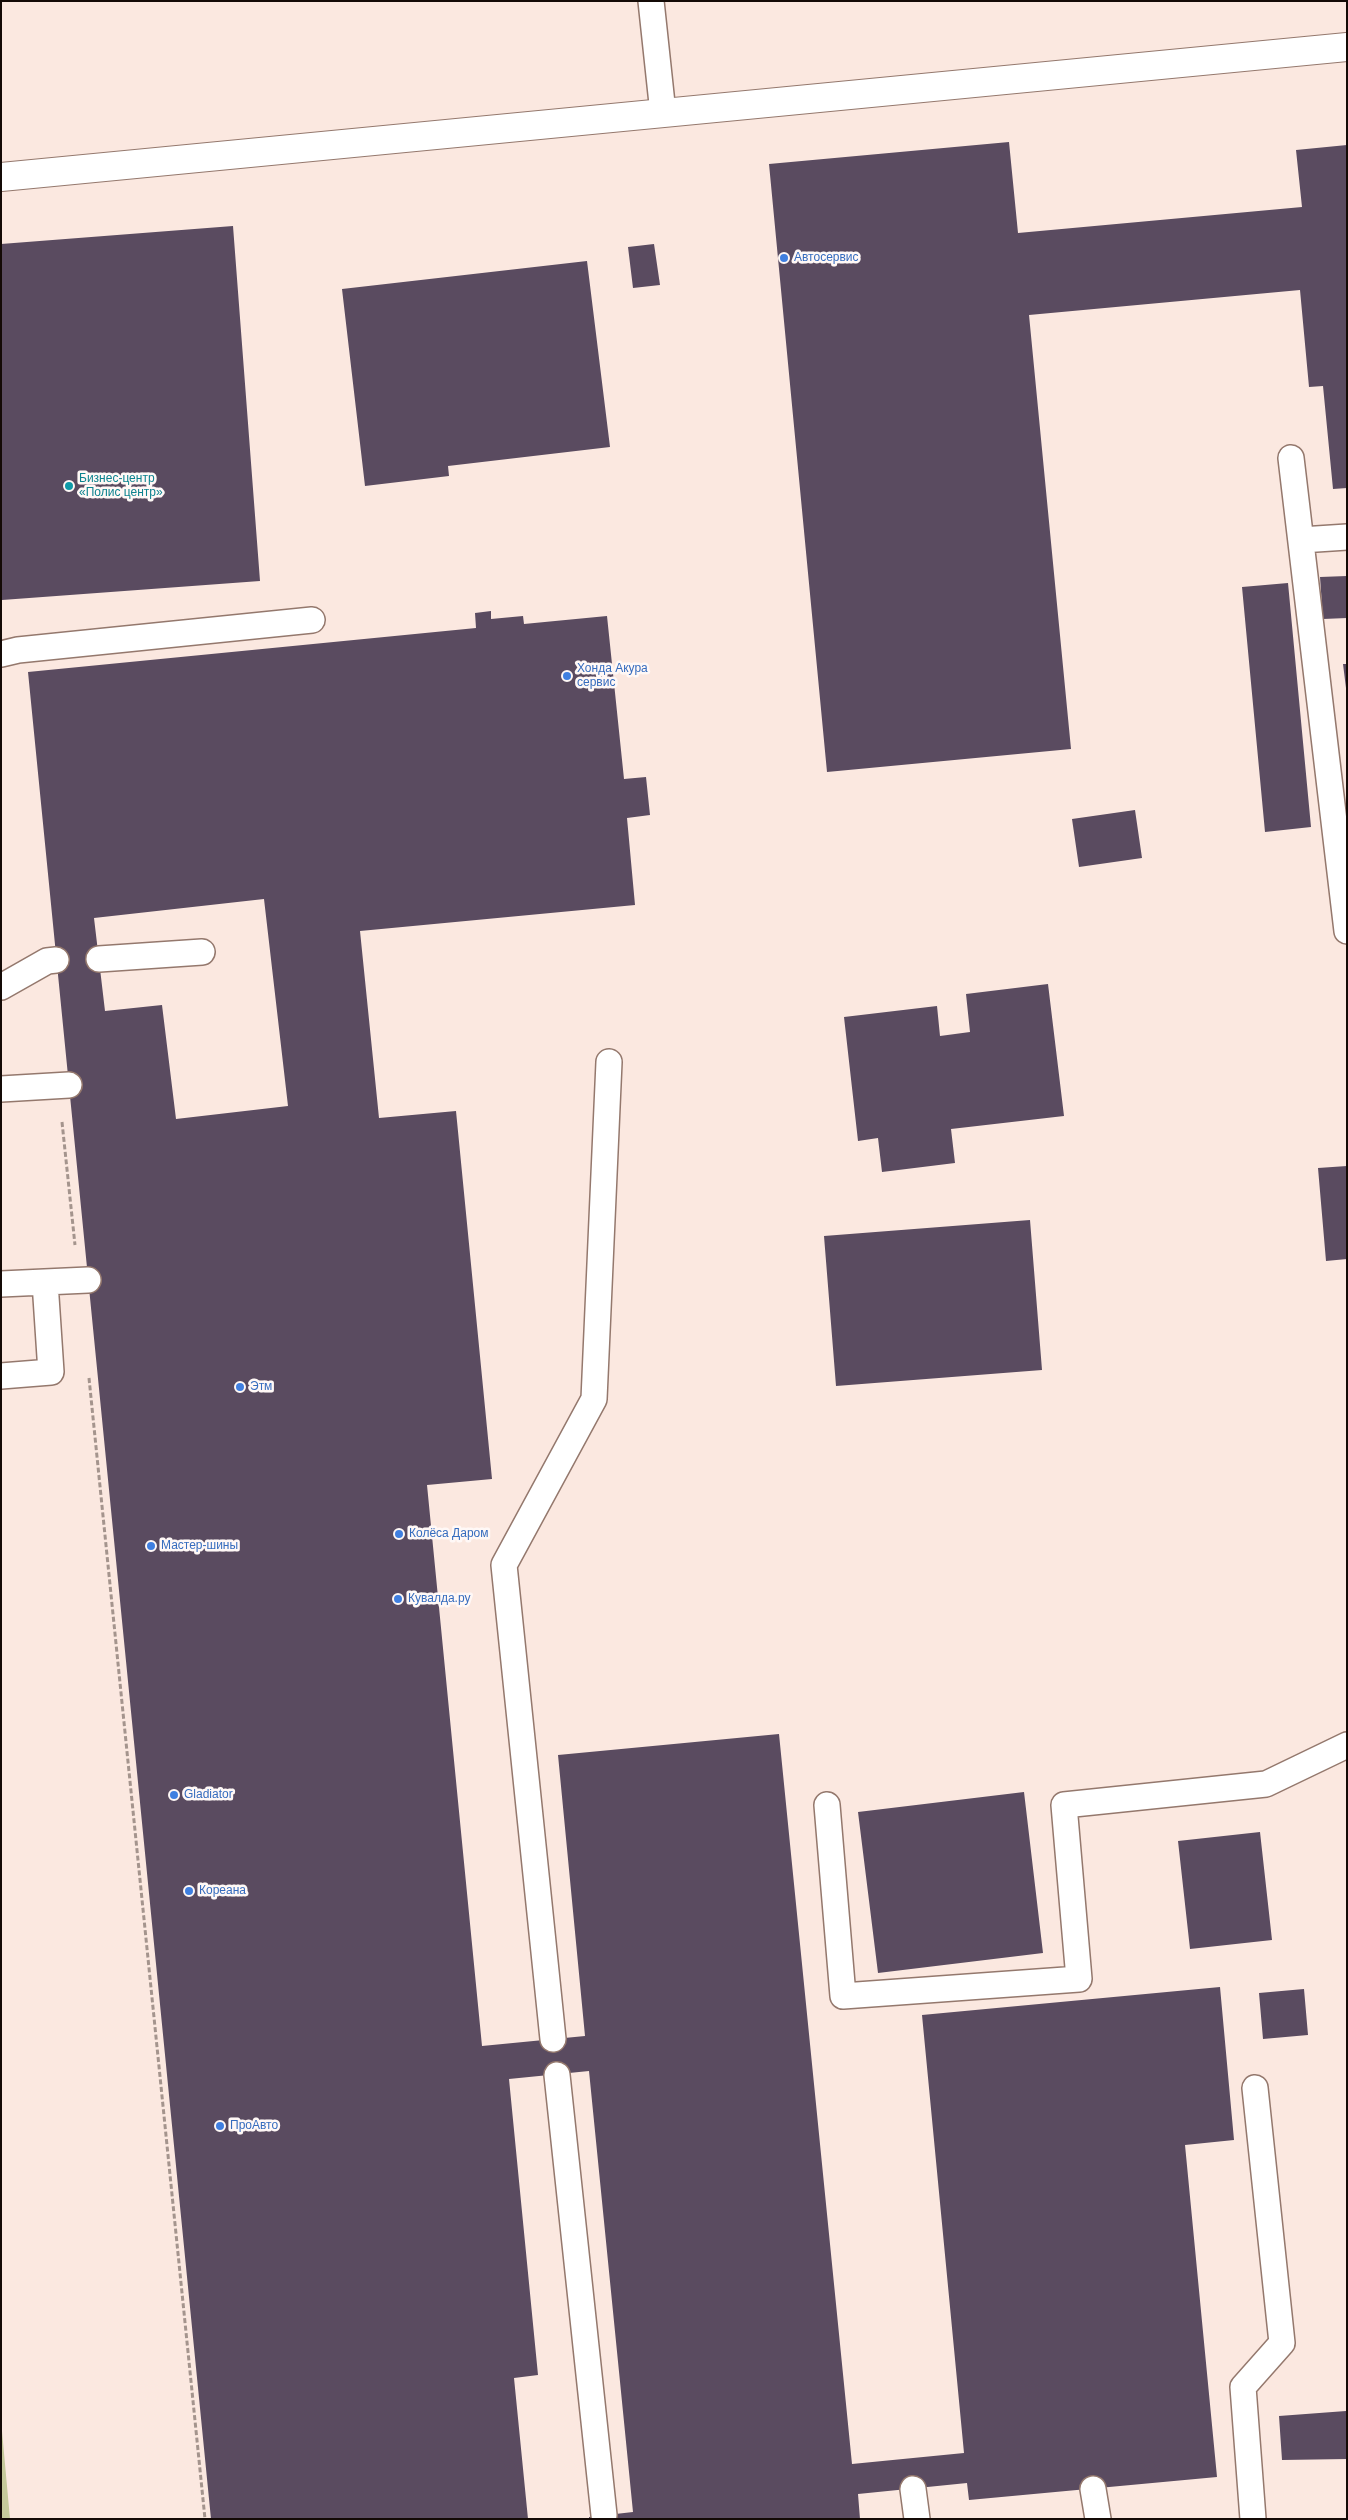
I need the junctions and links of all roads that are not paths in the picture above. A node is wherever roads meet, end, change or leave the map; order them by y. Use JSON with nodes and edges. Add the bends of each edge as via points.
{"nodes":[{"id":1,"x":651,"y":1,"type":"edge"},
{"id":2,"x":1347,"y":47,"type":"edge"},
{"id":3,"x":663,"y":113,"type":"junction"},
{"id":4,"x":1,"y":177,"type":"edge"},
{"id":5,"x":1291,"y":458,"type":"dead end"},
{"id":6,"x":1347,"y":537,"type":"edge"},
{"id":7,"x":1301,"y":540,"type":"junction"},
{"id":8,"x":312,"y":620,"type":"dead end"},
{"id":9,"x":1,"y":654,"type":"edge"},
{"id":10,"x":1347,"y":931,"type":"edge"},
{"id":11,"x":202,"y":952,"type":"dead end"},
{"id":12,"x":99,"y":959,"type":"dead end"},
{"id":13,"x":56,"y":960,"type":"dead end"},
{"id":14,"x":1,"y":987,"type":"edge"},
{"id":15,"x":609,"y":1062,"type":"dead end"},
{"id":16,"x":64,"y":1085,"type":"road end"},
{"id":17,"x":1,"y":1089,"type":"edge"},
{"id":18,"x":84,"y":1280,"type":"road end"},
{"id":19,"x":45,"y":1282,"type":"junction"},
{"id":20,"x":1,"y":1284,"type":"edge"},
{"id":21,"x":1,"y":1376,"type":"edge"},
{"id":22,"x":1347,"y":1745,"type":"edge"},
{"id":23,"x":827,"y":1805,"type":"dead end"},
{"id":24,"x":553,"y":2039,"type":"dead end"},
{"id":25,"x":557,"y":2075,"type":"dead end"},
{"id":26,"x":1255,"y":2088,"type":"dead end"},
{"id":27,"x":913,"y":2489,"type":"dead end"},
{"id":28,"x":1093,"y":2489,"type":"dead end"},
{"id":29,"x":604,"y":2515,"type":"dead end"},
{"id":30,"x":916,"y":2519,"type":"edge"},
{"id":31,"x":1098,"y":2519,"type":"edge"},
{"id":32,"x":1253,"y":2519,"type":"edge"}],
"edges":[{"from":1,"to":3,"type":"lane"},
{"from":2,"to":3,"type":"street"},
{"from":3,"to":4,"type":"street"},
{"from":5,"to":7,"type":"lane"},
{"from":6,"to":7,"type":"lane"},
{"from":7,"to":10,"type":"lane"},
{"from":8,"to":9,"type":"lane"},
{"from":11,"to":12,"type":"lane"},
{"from":13,"to":14,"type":"lane","via":[[47,961]]},
{"from":15,"to":24,"type":"lane","via":[[594,1399],[504,1565]]},
{"from":16,"to":17,"type":"lane"},
{"from":18,"to":19,"type":"lane"},
{"from":19,"to":20,"type":"lane"},
{"from":19,"to":21,"type":"lane","via":[[51,1372]]},
{"from":22,"to":23,"type":"lane","via":[[1266,1784],[1064,1805],[1080,1979],[843,1996]]},
{"from":25,"to":29,"type":"lane"},
{"from":26,"to":32,"type":"lane","via":[[1282,2343],[1243,2387]]},
{"from":27,"to":30,"type":"lane"},
{"from":28,"to":31,"type":"lane"}]}
